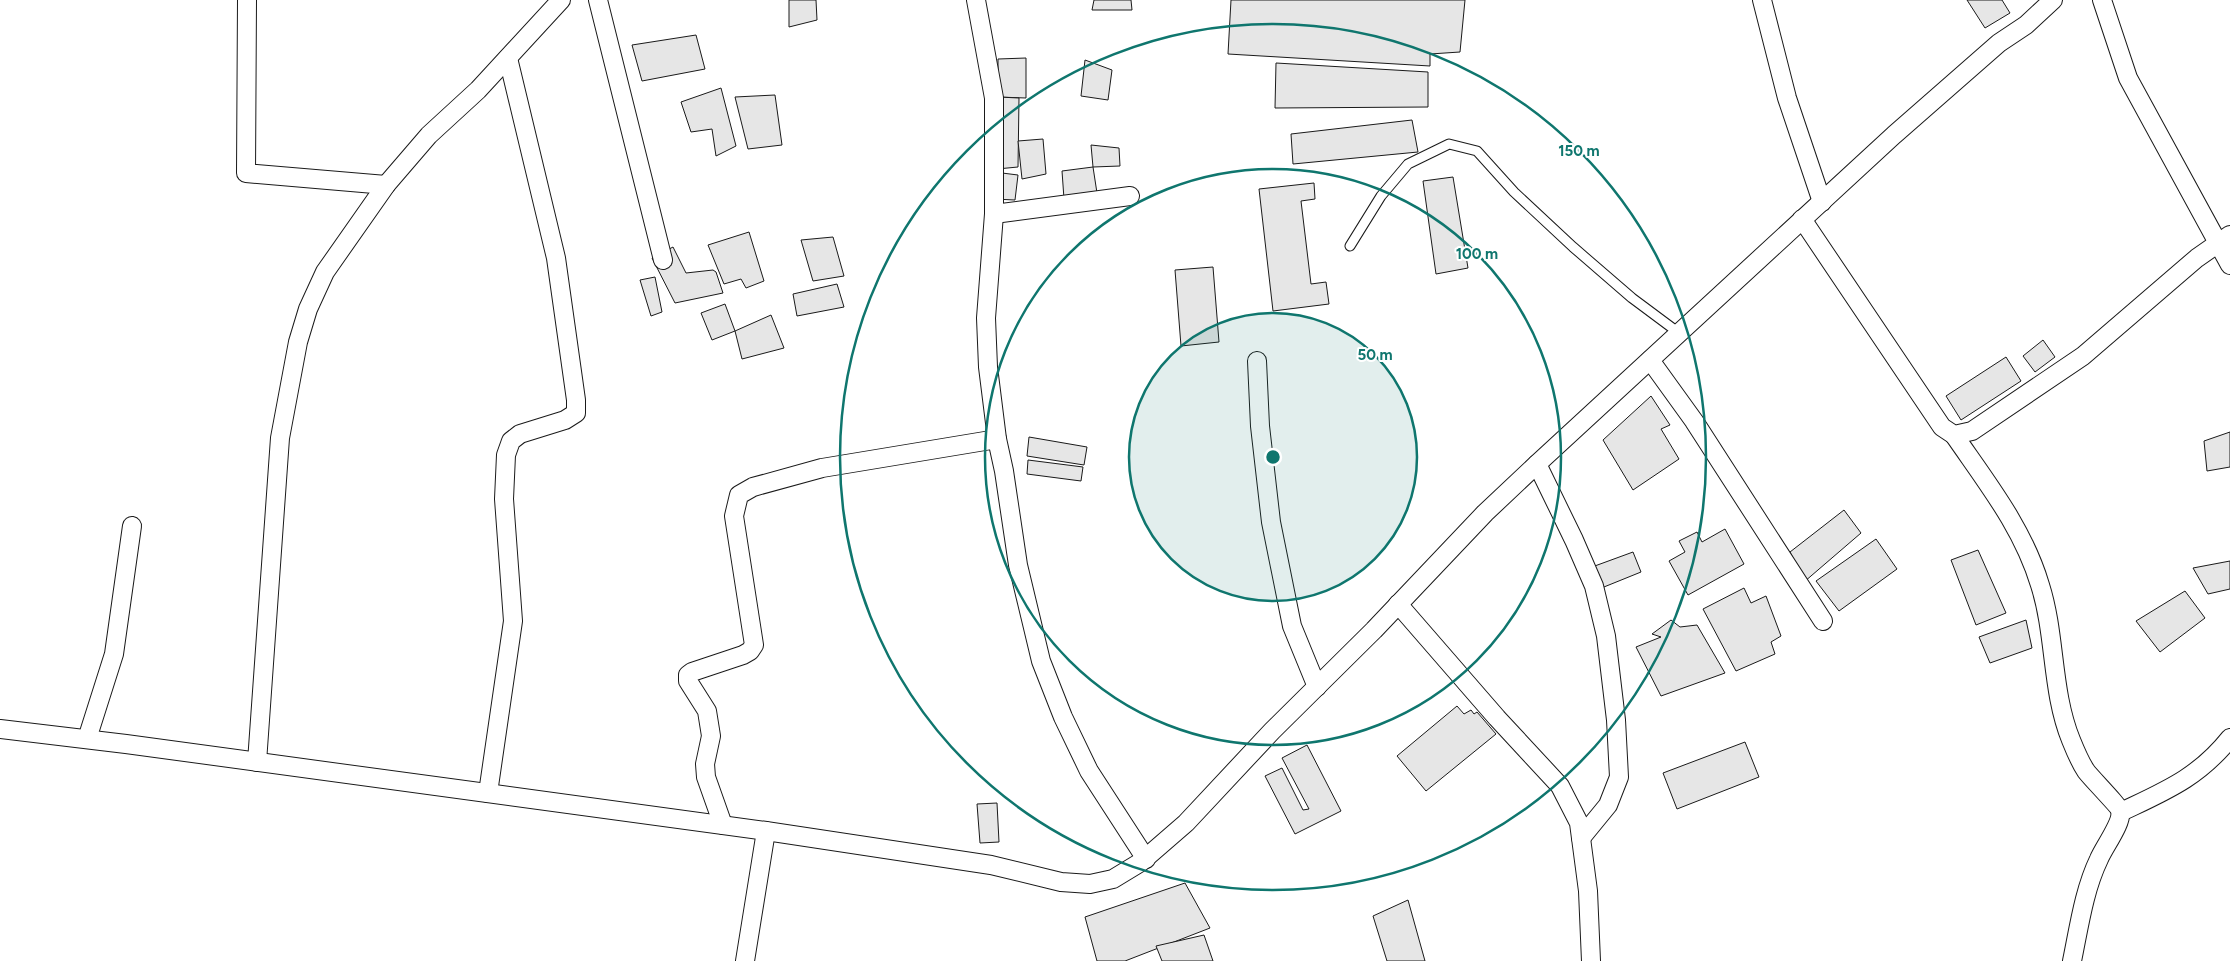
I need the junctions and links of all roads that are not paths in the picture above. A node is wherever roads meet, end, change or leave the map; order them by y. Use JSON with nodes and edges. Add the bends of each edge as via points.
{"nodes":[{"id":1,"x":247,"y":0,"type":"edge"},
{"id":2,"x":561,"y":0,"type":"edge"},
{"id":3,"x":598,"y":0,"type":"edge"},
{"id":4,"x":976,"y":0,"type":"edge"},
{"id":5,"x":1762,"y":0,"type":"edge"},
{"id":6,"x":2053,"y":0,"type":"edge"},
{"id":7,"x":2102,"y":0,"type":"edge"},
{"id":8,"x":508,"y":58,"type":"junction"},
{"id":9,"x":386,"y":185,"type":"junction"},
{"id":10,"x":1130,"y":196,"type":"dead end"},
{"id":11,"x":1822,"y":202,"type":"junction"},
{"id":12,"x":994,"y":214,"type":"junction"},
{"id":13,"x":1802,"y":220,"type":"junction"},
{"id":14,"x":2225,"y":239,"type":"edge"},
{"id":15,"x":1350,"y":246,"type":"dead end"},
{"id":16,"x":663,"y":260,"type":"dead end"},
{"id":17,"x":2230,"y":265,"type":"edge"},
{"id":18,"x":1680,"y":332,"type":"junction"},
{"id":19,"x":1650,"y":360,"type":"junction"},
{"id":20,"x":1257,"y":361,"type":"dead end"},
{"id":21,"x":1954,"y":435,"type":"junction"},
{"id":22,"x":997,"y":439,"type":"junction"},
{"id":23,"x":1537,"y":464,"type":"junction"},
{"id":24,"x":132,"y":526,"type":"dead end"},
{"id":25,"x":1398,"y":604,"type":"junction"},
{"id":26,"x":1823,"y":621,"type":"dead end"},
{"id":27,"x":1317,"y":687,"type":"junction"},
{"id":28,"x":0,"y":729,"type":"edge"},
{"id":29,"x":2230,"y":738,"type":"edge"},
{"id":30,"x":87,"y":740,"type":"junction"},
{"id":31,"x":257,"y":762,"type":"junction"},
{"id":32,"x":488,"y":793,"type":"junction"},
{"id":33,"x":2121,"y":812,"type":"junction"},
{"id":34,"x":723,"y":825,"type":"junction"},
{"id":35,"x":766,"y":831,"type":"junction"},
{"id":36,"x":1581,"y":838,"type":"junction"},
{"id":37,"x":1146,"y":858,"type":"junction"},
{"id":38,"x":745,"y":961,"type":"edge"},
{"id":39,"x":1591,"y":961,"type":"edge"},
{"id":40,"x":2072,"y":961,"type":"edge"}],
"edges":[{"from":1,"to":9,"type":"street","via":[[246,173]]},
{"from":2,"to":8,"type":"street"},
{"from":3,"to":16,"type":"street"},
{"from":4,"to":12,"type":"street","via":[[994,98]]},
{"from":5,"to":11,"type":"street","via":[[1787,98]]},
{"from":6,"to":11,"type":"street","via":[[2026,25],[1999,43]]},
{"from":7,"to":14,"type":"street","via":[[2128,78]]},
{"from":8,"to":9,"type":"street","via":[[429,135]]},
{"from":8,"to":32,"type":"street","via":[[556,258],[576,413],[565,420],[520,434],[512,441],[506,455],[504,499],[513,621]]},
{"from":9,"to":31,"type":"street","via":[[325,272],[308,309],[288,387],[280,438]]},
{"from":10,"to":12,"type":"street"},
{"from":11,"to":13,"type":"street"},
{"from":12,"to":22,"type":"street","via":[[986,318]]},
{"from":13,"to":18,"type":"street"},
{"from":13,"to":21,"type":"street","via":[[1942,427]]},
{"from":14,"to":17,"type":"street"},
{"from":14,"to":21,"type":"street","via":[[2197,258],[2083,356],[1972,431]]},
{"from":15,"to":18,"type":"lane","via":[[1381,196],[1408,164],[1449,144],[1477,151],[1514,192],[1573,247],[1632,298]]},
{"from":18,"to":19,"type":"street"},
{"from":19,"to":23,"type":"street"},
{"from":19,"to":26,"type":"street","via":[[1699,429]]},
{"from":20,"to":27,"type":"street","via":[[1260,426],[1271,522],[1292,626]]},
{"from":21,"to":33,"type":"street","via":[[2024,540],[2040,585],[2058,693],[2070,740],[2086,771]]},
{"from":22,"to":34,"type":"street","via":[[822,468],[753,487],[739,495],[734,516],[754,645],[743,655],[688,675],[688,681],[707,711],[711,736],[706,776]]},
{"from":22,"to":37,"type":"street","via":[[1018,565],[1040,661],[1089,771]]},
{"from":23,"to":25,"type":"street"},
{"from":23,"to":36,"type":"street","via":[[1594,586],[1607,646],[1616,720],[1618,777],[1608,805]]},
{"from":24,"to":30,"type":"street","via":[[114,654]]},
{"from":25,"to":27,"type":"street"},
{"from":25,"to":36,"type":"street","via":[[1560,786],[1579,823]]},
{"from":27,"to":37,"type":"street","via":[[1186,823]]},
{"from":28,"to":30,"type":"street"},
{"from":29,"to":33,"type":"street","via":[[2200,770]]},
{"from":30,"to":31,"type":"street"},
{"from":31,"to":32,"type":"street"},
{"from":32,"to":34,"type":"street"},
{"from":33,"to":40,"type":"street","via":[[2098,859]]},
{"from":34,"to":35,"type":"street"},
{"from":35,"to":37,"type":"street","via":[[992,865],[1061,882],[1090,884],[1113,879]]},
{"from":35,"to":38,"type":"street"},
{"from":36,"to":39,"type":"street","via":[[1588,891]]}]}
